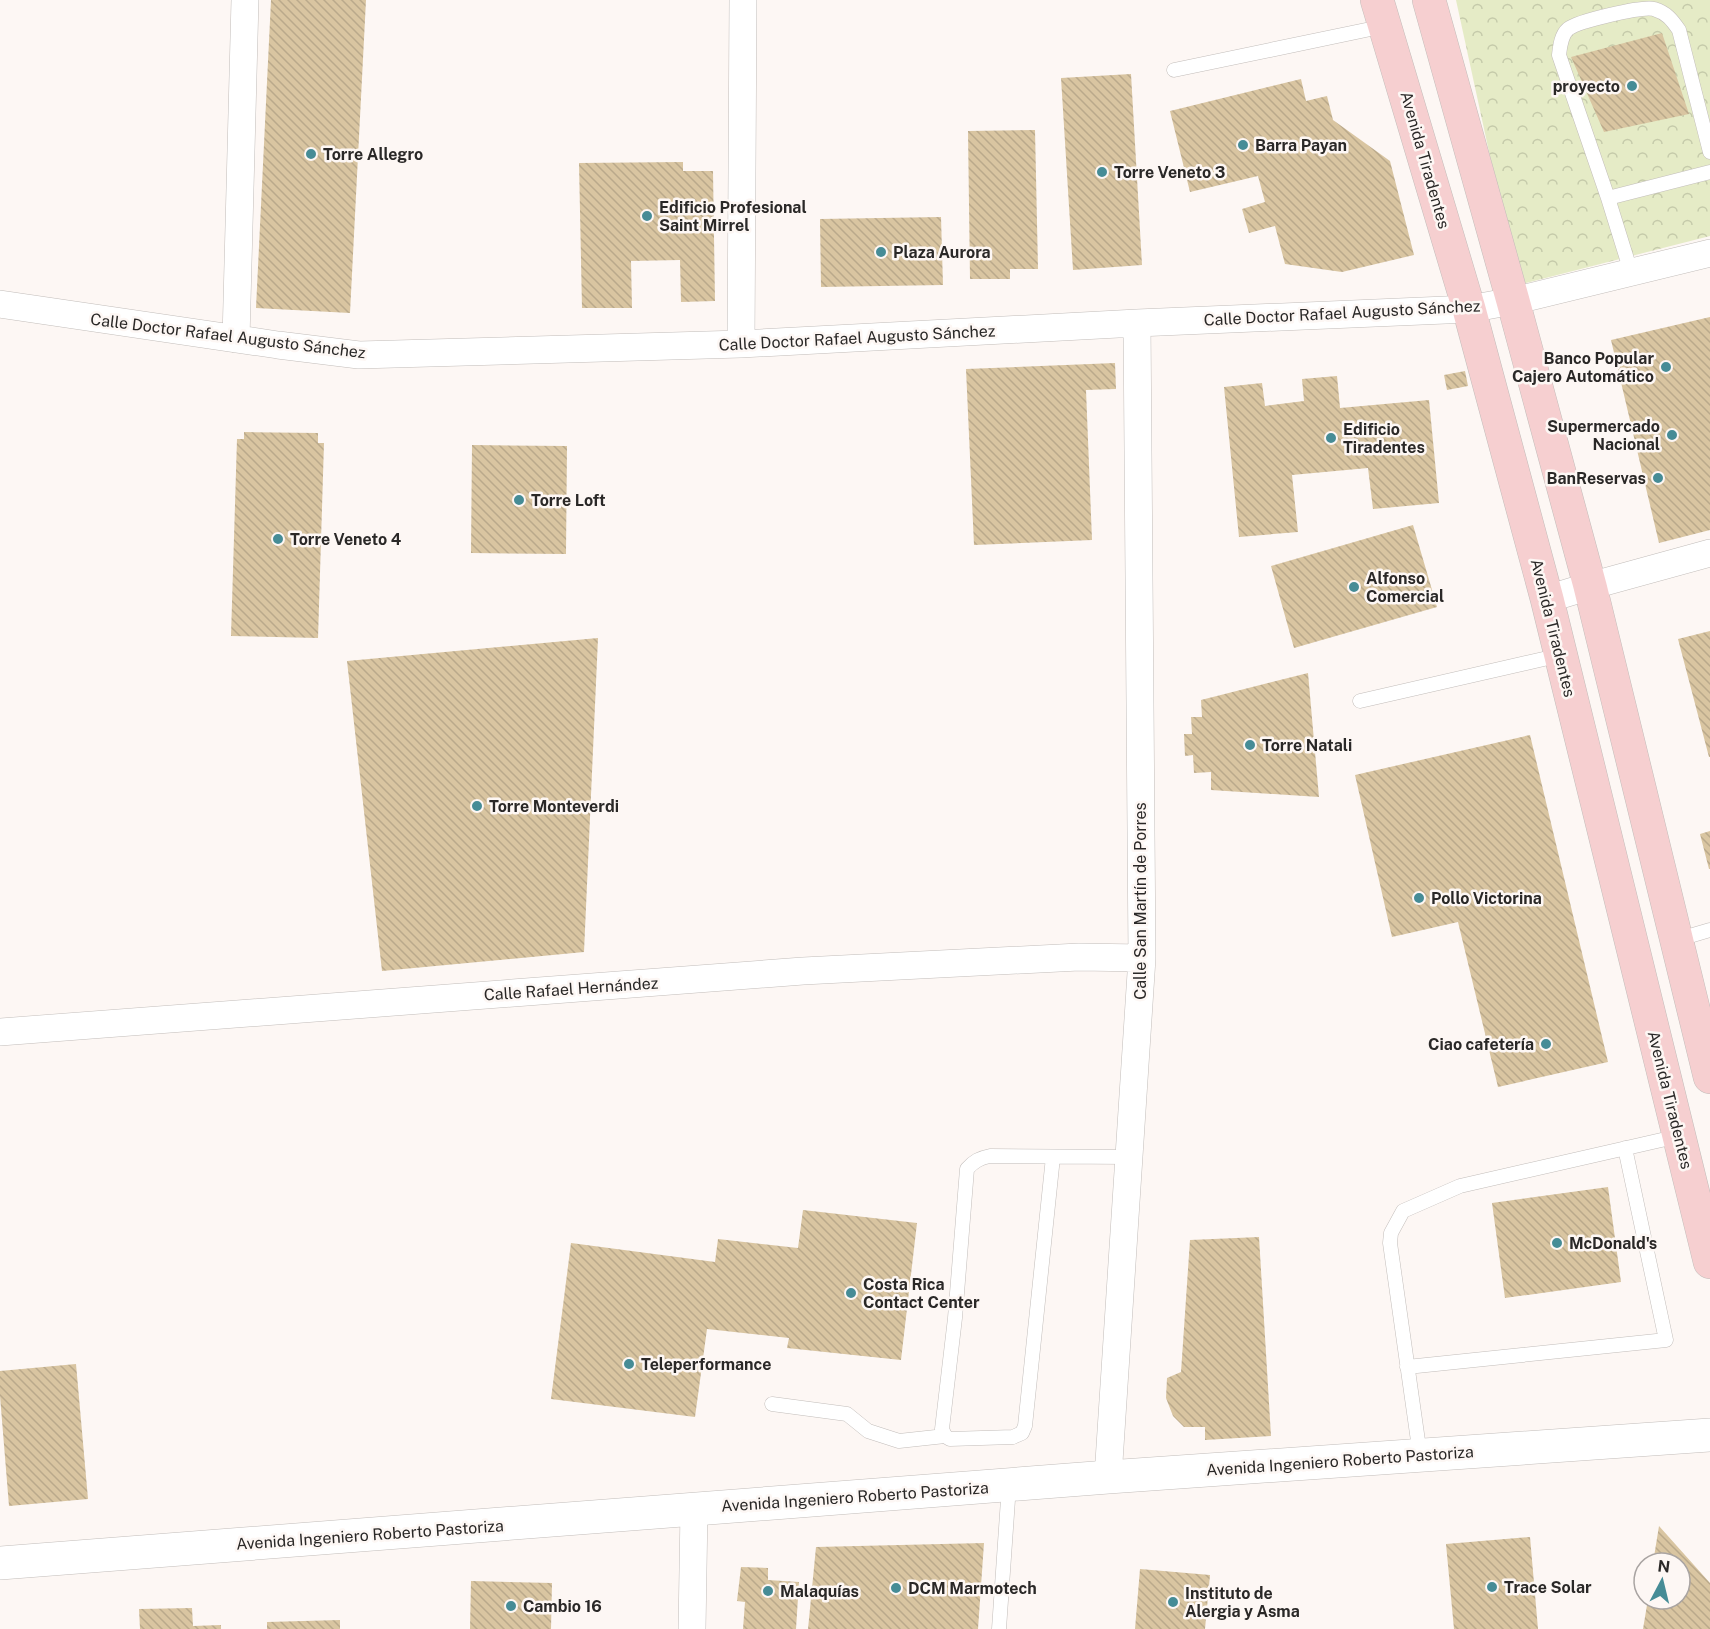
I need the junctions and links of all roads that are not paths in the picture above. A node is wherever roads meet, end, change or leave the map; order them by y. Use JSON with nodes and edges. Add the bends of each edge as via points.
{"nodes":[{"id":1,"x":245,"y":0,"type":"edge"},
{"id":2,"x":743,"y":0,"type":"edge"},
{"id":3,"x":1429,"y":0,"type":"edge"},
{"id":4,"x":1381,"y":13,"type":"edge"},
{"id":5,"x":1174,"y":70,"type":"dead end"},
{"id":6,"x":1710,"y":153,"type":"edge"},
{"id":7,"x":1710,"y":172,"type":"edge"},
{"id":8,"x":1608,"y":198,"type":"junction"},
{"id":9,"x":1710,"y":253,"type":"edge"},
{"id":10,"x":1631,"y":272,"type":"junction"},
{"id":11,"x":1513,"y":301,"type":"junction"},
{"id":12,"x":0,"y":304,"type":"edge"},
{"id":13,"x":1469,"y":309,"type":"junction"},
{"id":14,"x":1137,"y":323,"type":"junction"},
{"id":15,"x":236,"y":339,"type":"junction"},
{"id":16,"x":741,"y":344,"type":"junction"},
{"id":17,"x":1710,"y":553,"type":"edge"},
{"id":18,"x":1590,"y":585,"type":"junction"},
{"id":19,"x":1547,"y":600,"type":"junction"},
{"id":20,"x":1561,"y":655,"type":"junction"},
{"id":21,"x":1360,"y":701,"type":"dead end"},
{"id":22,"x":1710,"y":930,"type":"edge"},
{"id":23,"x":1676,"y":939,"type":"junction"},
{"id":24,"x":1142,"y":958,"type":"junction"},
{"id":25,"x":0,"y":1032,"type":"edge"},
{"id":26,"x":1710,"y":1077,"type":"edge"},
{"id":27,"x":1679,"y":1136,"type":"junction"},
{"id":28,"x":1626,"y":1148,"type":"junction"},
{"id":29,"x":1053,"y":1157,"type":"junction"},
{"id":30,"x":1129,"y":1157,"type":"junction"},
{"id":31,"x":1710,"y":1262,"type":"edge"},
{"id":32,"x":1407,"y":1367,"type":"junction"},
{"id":33,"x":772,"y":1404,"type":"dead end"},
{"id":34,"x":1710,"y":1435,"type":"edge"},
{"id":35,"x":945,"y":1436,"type":"junction"},
{"id":36,"x":1420,"y":1455,"type":"junction"},
{"id":37,"x":1108,"y":1477,"type":"junction"},
{"id":38,"x":1009,"y":1485,"type":"junction"},
{"id":39,"x":694,"y":1510,"type":"junction"},
{"id":40,"x":0,"y":1563,"type":"edge"},
{"id":41,"x":692,"y":1629,"type":"edge"},
{"id":42,"x":999,"y":1629,"type":"edge"}],
"edges":[{"from":1,"to":15,"type":"street"},
{"from":2,"to":16,"type":"street"},
{"from":3,"to":11,"type":"main road"},
{"from":4,"to":5,"type":"lane"},
{"from":4,"to":13,"type":"main road","name":"Avenida Tiradentes"},
{"from":6,"to":8,"type":"lane","via":[[1679,30],[1669,15],[1652,8],[1601,17],[1568,30],[1561,40],[1559,56]]},
{"from":7,"to":8,"type":"lane"},
{"from":8,"to":10,"type":"lane"},
{"from":9,"to":10,"type":"street","name":"Calle Doctor Rafael Augusto Sánchez"},
{"from":10,"to":11,"type":"street","name":"Calle Doctor Rafael Augusto Sánchez"},
{"from":11,"to":13,"type":"street","name":"Calle Doctor Rafael Augusto Sánchez"},
{"from":11,"to":18,"type":"main road"},
{"from":12,"to":15,"type":"street","name":"Calle Doctor Rafael Augusto Sánchez"},
{"from":13,"to":14,"type":"street","name":"Calle Doctor Rafael Augusto Sánchez"},
{"from":13,"to":19,"type":"main road","name":"Avenida Tiradentes"},
{"from":14,"to":16,"type":"street","name":"Calle Doctor Rafael Augusto Sánchez"},
{"from":14,"to":24,"type":"street","name":"Calle San Martín de Porres"},
{"from":15,"to":16,"type":"street","name":"Calle Doctor Rafael Augusto Sánchez","via":[[358,355]]},
{"from":17,"to":18,"type":"street"},
{"from":18,"to":19,"type":"street"},
{"from":18,"to":23,"type":"main road"},
{"from":19,"to":20,"type":"main road","name":"Avenida Tiradentes"},
{"from":20,"to":21,"type":"lane"},
{"from":20,"to":27,"type":"main road","name":"Avenida Tiradentes"},
{"from":22,"to":23,"type":"lane"},
{"from":23,"to":26,"type":"main road"},
{"from":24,"to":25,"type":"street","name":"Calle Rafael Hernández","via":[[1079,957],[803,971]]},
{"from":24,"to":30,"type":"street","name":"Calle San Martín de Porres"},
{"from":27,"to":28,"type":"lane"},
{"from":27,"to":31,"type":"main road","name":"Avenida Tiradentes"},
{"from":28,"to":32,"type":"lane","via":[[1460,1186],[1403,1211],[1390,1243]]},
{"from":28,"to":32,"type":"lane","via":[[1665,1340]]},
{"from":29,"to":30,"type":"lane"},
{"from":29,"to":35,"type":"lane","via":[[1025,1426],[1022,1433],[1013,1437]]},
{"from":29,"to":35,"type":"lane","via":[[981,1157],[967,1169],[942,1429]]},
{"from":30,"to":37,"type":"street","name":"Calle San Martín de Porres"},
{"from":32,"to":36,"type":"lane"},
{"from":33,"to":35,"type":"lane","via":[[847,1414],[868,1431],[899,1442]]},
{"from":34,"to":36,"type":"street","name":"Avenida Ingeniero Roberto Pastoriza"},
{"from":36,"to":37,"type":"street","name":"Avenida Ingeniero Roberto Pastoriza"},
{"from":37,"to":38,"type":"street","name":"Avenida Ingeniero Roberto Pastoriza"},
{"from":38,"to":39,"type":"street","name":"Avenida Ingeniero Roberto Pastoriza"},
{"from":38,"to":42,"type":"lane"},
{"from":39,"to":40,"type":"street","name":"Avenida Ingeniero Roberto Pastoriza"},
{"from":39,"to":41,"type":"street"}]}
